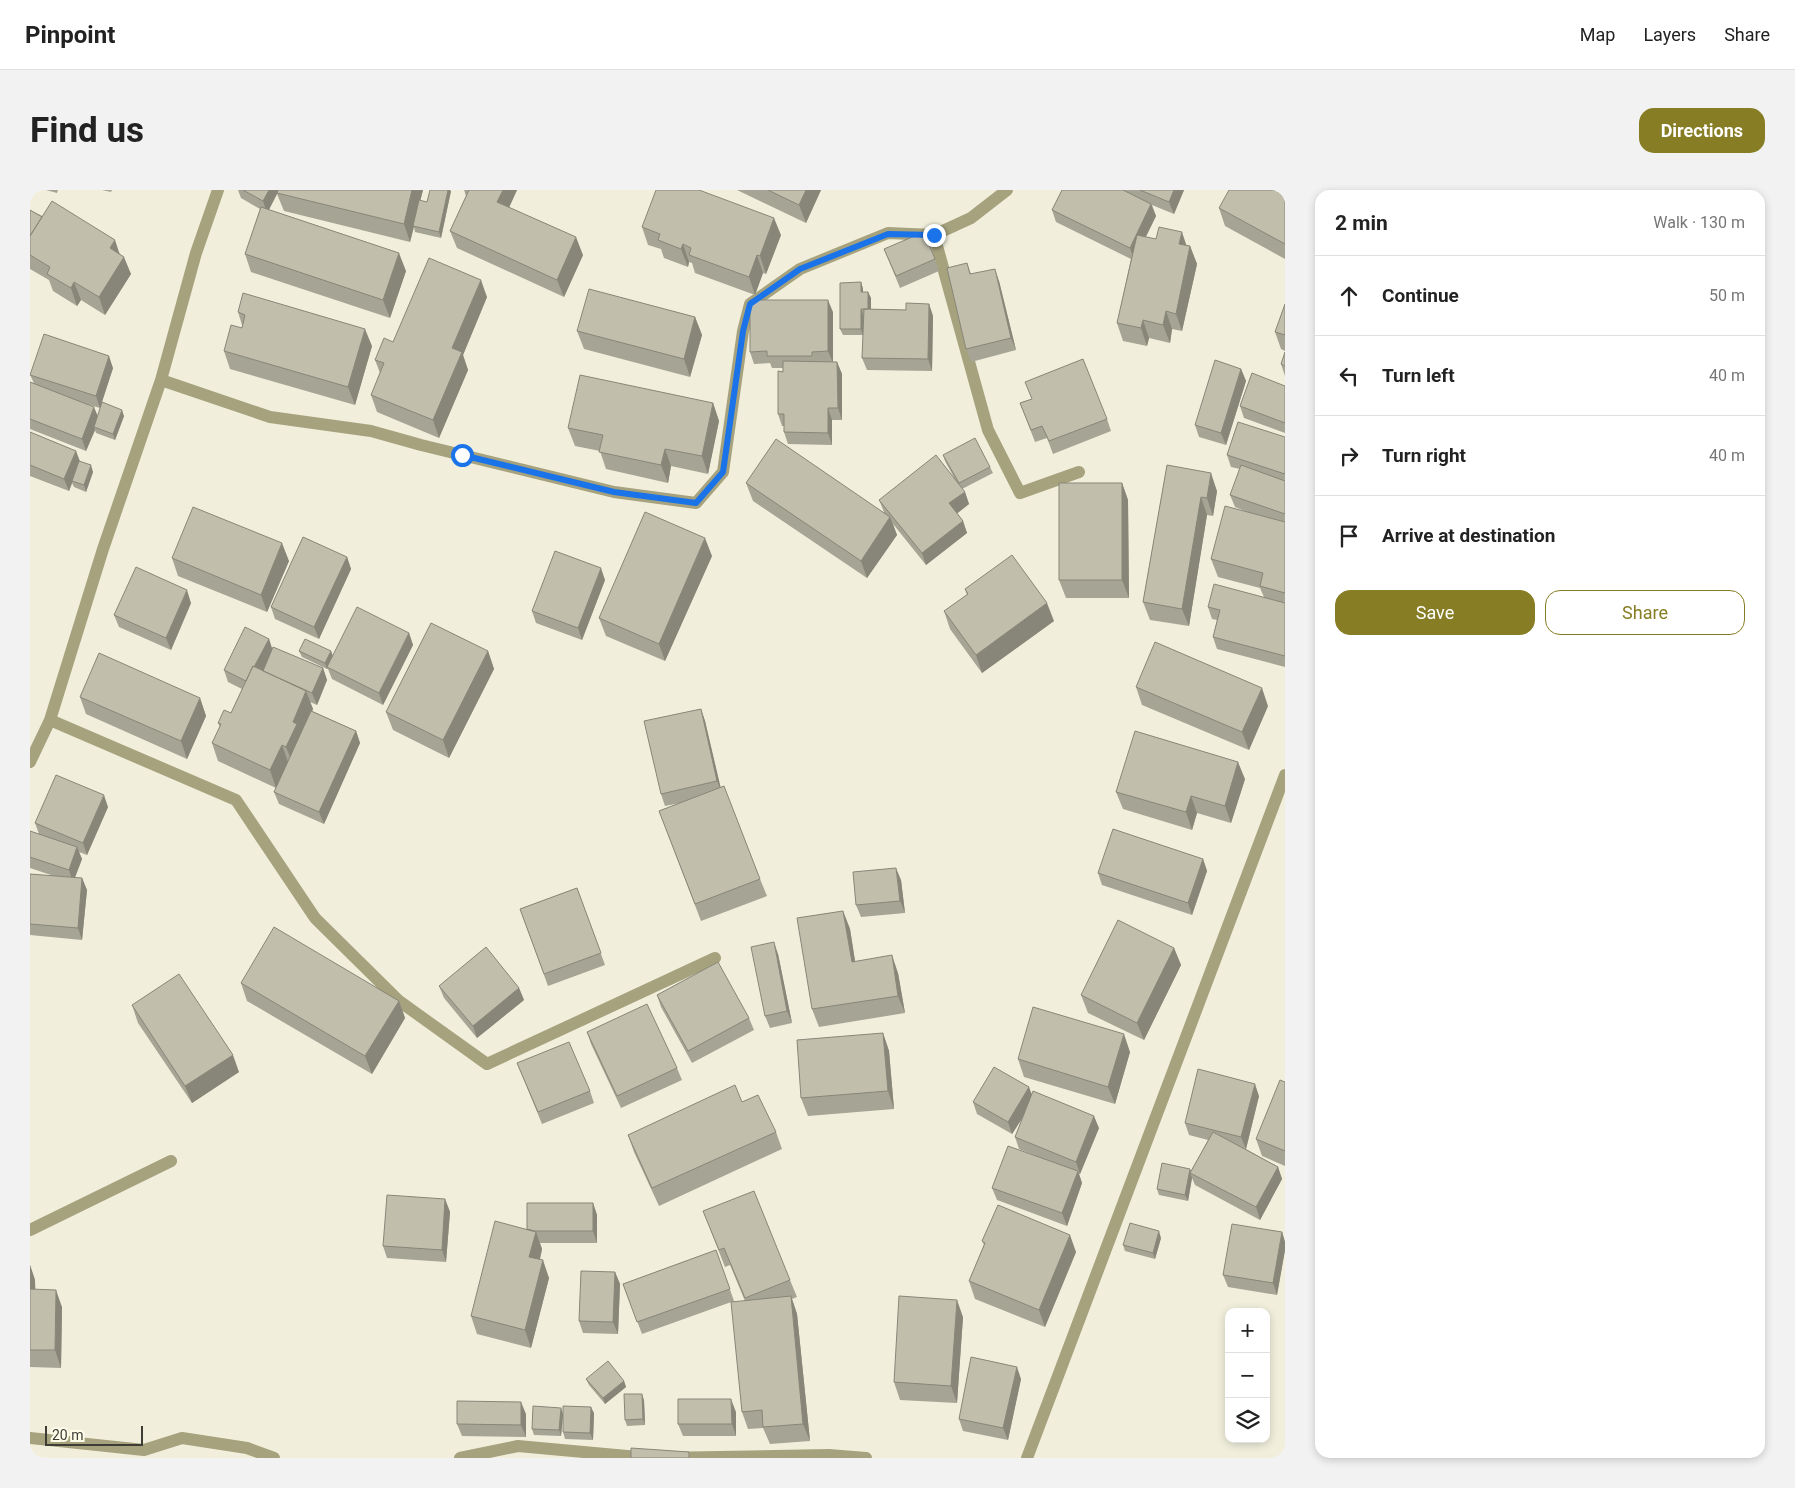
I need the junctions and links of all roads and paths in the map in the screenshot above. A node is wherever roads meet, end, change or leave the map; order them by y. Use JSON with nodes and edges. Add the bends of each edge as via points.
{"nodes":[{"id":1,"x":218,"y":190,"type":"edge"},
{"id":2,"x":1007,"y":190,"type":"edge"},
{"id":3,"x":934,"y":235,"type":"junction"},
{"id":4,"x":161,"y":380,"type":"junction"},
{"id":5,"x":1079,"y":472,"type":"dead end"},
{"id":6,"x":50,"y":720,"type":"junction"},
{"id":7,"x":30,"y":762,"type":"edge"},
{"id":8,"x":1285,"y":776,"type":"edge"},
{"id":9,"x":715,"y":958,"type":"dead end"},
{"id":10,"x":171,"y":1161,"type":"dead end"},
{"id":11,"x":30,"y":1230,"type":"edge"},
{"id":12,"x":30,"y":1438,"type":"edge"},
{"id":13,"x":144,"y":1454,"type":"edge"},
{"id":14,"x":274,"y":1458,"type":"edge"},
{"id":15,"x":460,"y":1458,"type":"edge"},
{"id":16,"x":649,"y":1458,"type":"edge"},
{"id":17,"x":660,"y":1458,"type":"edge"},
{"id":18,"x":866,"y":1458,"type":"edge"},
{"id":19,"x":1027,"y":1458,"type":"edge"}],
"edges":[{"from":1,"to":4,"type":"street","via":[[196,253]]},
{"from":2,"to":3,"type":"street","via":[[971,218]]},
{"from":3,"to":4,"type":"street","via":[[888,234],[800,269],[750,304],[743,331],[723,472],[696,503],[614,492],[370,431],[270,417]]},
{"from":3,"to":5,"type":"street","via":[[988,430],[1020,493]]},
{"from":4,"to":6,"type":"street"},
{"from":6,"to":7,"type":"street"},
{"from":6,"to":9,"type":"street","via":[[236,800],[315,918],[399,1001],[487,1064]]},
{"from":8,"to":19,"type":"street"},
{"from":10,"to":11,"type":"street"},
{"from":12,"to":13,"type":"street"},
{"from":13,"to":14,"type":"street","via":[[182,1438],[247,1448]]},
{"from":15,"to":16,"type":"street","via":[[518,1446]]},
{"from":17,"to":18,"type":"street","via":[[829,1455]]}]}
